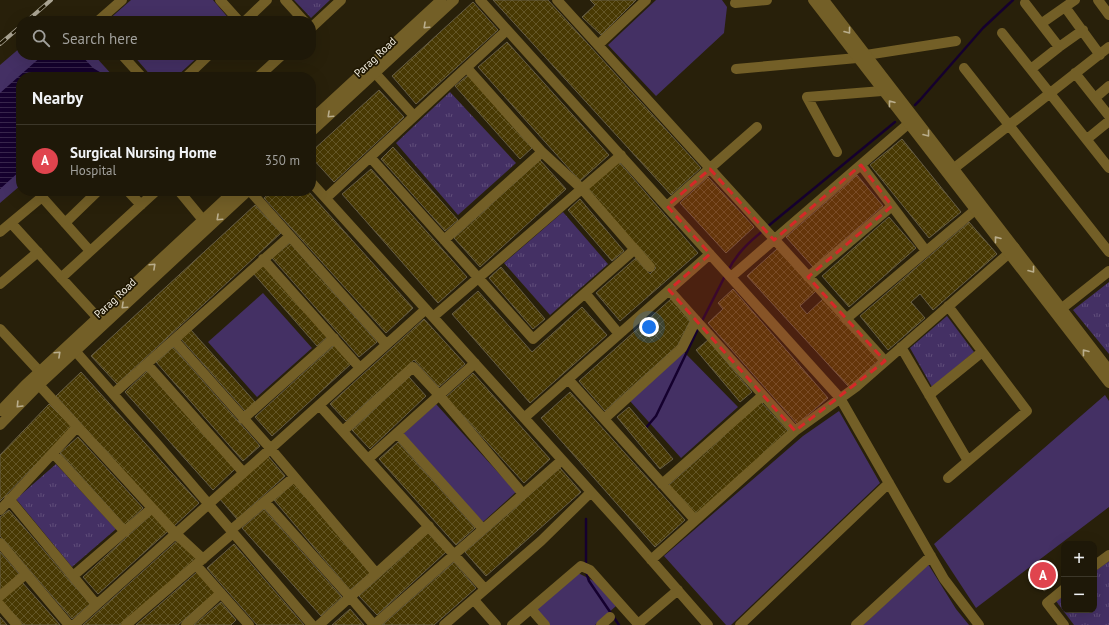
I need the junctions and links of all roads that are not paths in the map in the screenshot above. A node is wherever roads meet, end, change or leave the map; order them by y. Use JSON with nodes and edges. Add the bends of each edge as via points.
{"nodes":[{"id":1,"x":122,"y":0,"type":"edge"},
{"id":2,"x":220,"y":0,"type":"edge"},
{"id":3,"x":267,"y":0,"type":"edge"},
{"id":4,"x":285,"y":0,"type":"edge"},
{"id":5,"x":341,"y":0,"type":"edge"},
{"id":6,"x":441,"y":0,"type":"edge"},
{"id":7,"x":454,"y":0,"type":"edge"},
{"id":8,"x":480,"y":0,"type":"edge"},
{"id":9,"x":557,"y":0,"type":"edge"},
{"id":10,"x":646,"y":0,"type":"edge"},
{"id":11,"x":767,"y":0,"type":"edge"},
{"id":12,"x":813,"y":0,"type":"edge"},
{"id":13,"x":824,"y":0,"type":"edge"},
{"id":14,"x":1075,"y":0,"type":"edge"},
{"id":15,"x":1098,"y":0,"type":"edge"},
{"id":16,"x":1025,"y":2,"type":"dead end"},
{"id":17,"x":735,"y":3,"type":"dead end"},
{"id":18,"x":1065,"y":7,"type":"junction"},
{"id":19,"x":1109,"y":15,"type":"edge"},
{"id":20,"x":104,"y":16,"type":"edge"},
{"id":21,"x":234,"y":16,"type":"edge"},
{"id":22,"x":250,"y":16,"type":"edge"},
{"id":23,"x":299,"y":16,"type":"edge"},
{"id":24,"x":316,"y":23,"type":"edge"},
{"id":25,"x":1042,"y":23,"type":"junction"},
{"id":26,"x":507,"y":30,"type":"junction"},
{"id":27,"x":1082,"y":30,"type":"junction"},
{"id":28,"x":1002,"y":33,"type":"dead end"},
{"id":29,"x":956,"y":41,"type":"dead end"},
{"id":30,"x":598,"y":45,"type":"junction"},
{"id":31,"x":1059,"y":47,"type":"junction"},
{"id":32,"x":1109,"y":47,"type":"edge"},
{"id":33,"x":1100,"y":54,"type":"junction"},
{"id":34,"x":862,"y":56,"type":"junction"},
{"id":35,"x":127,"y":60,"type":"edge"},
{"id":36,"x":204,"y":60,"type":"edge"},
{"id":37,"x":277,"y":60,"type":"edge"},
{"id":38,"x":467,"y":68,"type":"junction"},
{"id":39,"x":964,"y":68,"type":"dead end"},
{"id":40,"x":736,"y":69,"type":"dead end"},
{"id":41,"x":1031,"y":69,"type":"junction"},
{"id":42,"x":137,"y":72,"type":"edge"},
{"id":43,"x":191,"y":72,"type":"edge"},
{"id":44,"x":266,"y":72,"type":"edge"},
{"id":45,"x":375,"y":73,"type":"junction"},
{"id":46,"x":1075,"y":73,"type":"junction"},
{"id":47,"x":1109,"y":86,"type":"edge"},
{"id":48,"x":882,"y":91,"type":"junction"},
{"id":49,"x":1050,"y":93,"type":"junction"},
{"id":50,"x":1095,"y":98,"type":"junction"},
{"id":51,"x":316,"y":115,"type":"edge"},
{"id":52,"x":414,"y":116,"type":"junction"},
{"id":53,"x":1109,"y":116,"type":"edge"},
{"id":54,"x":1109,"y":121,"type":"edge"},
{"id":55,"x":908,"y":124,"type":"junction"},
{"id":56,"x":1009,"y":125,"type":"junction"},
{"id":57,"x":316,"y":127,"type":"edge"},
{"id":58,"x":757,"y":127,"type":"dead end"},
{"id":59,"x":1086,"y":139,"type":"junction"},
{"id":60,"x":542,"y":152,"type":"junction"},
{"id":61,"x":837,"y":152,"type":"dead end"},
{"id":62,"x":621,"y":155,"type":"junction"},
{"id":63,"x":370,"y":157,"type":"junction"},
{"id":64,"x":1108,"y":163,"type":"edge"},
{"id":65,"x":861,"y":165,"type":"junction"},
{"id":66,"x":710,"y":169,"type":"junction"},
{"id":67,"x":950,"y":171,"type":"junction"},
{"id":68,"x":316,"y":187,"type":"edge"},
{"id":69,"x":582,"y":189,"type":"junction"},
{"id":70,"x":93,"y":196,"type":"edge"},
{"id":71,"x":133,"y":196,"type":"edge"},
{"id":72,"x":151,"y":196,"type":"edge"},
{"id":73,"x":183,"y":196,"type":"edge"},
{"id":74,"x":228,"y":196,"type":"edge"},
{"id":75,"x":243,"y":196,"type":"edge"},
{"id":76,"x":254,"y":196,"type":"edge"},
{"id":77,"x":326,"y":198,"type":"junction"},
{"id":78,"x":141,"y":205,"type":"junction"},
{"id":79,"x":667,"y":206,"type":"junction"},
{"id":80,"x":892,"y":206,"type":"junction"},
{"id":81,"x":975,"y":210,"type":"junction"},
{"id":82,"x":202,"y":220,"type":"junction"},
{"id":83,"x":11,"y":223,"type":"junction"},
{"id":84,"x":65,"y":223,"type":"junction"},
{"id":85,"x":0,"y":232,"type":"edge"},
{"id":86,"x":290,"y":236,"type":"junction"},
{"id":87,"x":772,"y":237,"type":"junction"},
{"id":88,"x":444,"y":240,"type":"junction"},
{"id":89,"x":635,"y":249,"type":"junction"},
{"id":90,"x":1012,"y":250,"type":"junction"},
{"id":91,"x":926,"y":251,"type":"junction"},
{"id":92,"x":38,"y":252,"type":"junction"},
{"id":93,"x":90,"y":252,"type":"junction"},
{"id":94,"x":1109,"y":252,"type":"edge"},
{"id":95,"x":710,"y":254,"type":"junction"},
{"id":96,"x":263,"y":259,"type":"junction"},
{"id":97,"x":650,"y":267,"type":"dead end"},
{"id":98,"x":1109,"y":271,"type":"edge"},
{"id":99,"x":728,"y":273,"type":"junction"},
{"id":100,"x":808,"y":277,"type":"junction"},
{"id":101,"x":61,"y":278,"type":"junction"},
{"id":102,"x":478,"y":278,"type":"junction"},
{"id":103,"x":0,"y":284,"type":"edge"},
{"id":104,"x":669,"y":290,"type":"junction"},
{"id":105,"x":585,"y":293,"type":"junction"},
{"id":106,"x":948,"y":306,"type":"junction"},
{"id":107,"x":426,"y":309,"type":"junction"},
{"id":108,"x":1058,"y":311,"type":"junction"},
{"id":109,"x":433,"y":317,"type":"junction"},
{"id":110,"x":97,"y":318,"type":"junction"},
{"id":111,"x":846,"y":319,"type":"junction"},
{"id":112,"x":697,"y":321,"type":"junction"},
{"id":113,"x":1,"y":331,"type":"edge"},
{"id":114,"x":619,"y":334,"type":"junction"},
{"id":115,"x":334,"y":338,"type":"junction"},
{"id":116,"x":174,"y":340,"type":"junction"},
{"id":117,"x":386,"y":344,"type":"junction"},
{"id":118,"x":901,"y":347,"type":"junction"},
{"id":119,"x":72,"y":348,"type":"junction"},
{"id":120,"x":982,"y":352,"type":"junction"},
{"id":121,"x":885,"y":361,"type":"junction"},
{"id":122,"x":475,"y":363,"type":"junction"},
{"id":123,"x":147,"y":364,"type":"junction"},
{"id":124,"x":360,"y":368,"type":"junction"},
{"id":125,"x":1109,"y":370,"type":"edge"},
{"id":126,"x":40,"y":372,"type":"junction"},
{"id":127,"x":568,"y":379,"type":"junction"},
{"id":128,"x":1109,"y":383,"type":"edge"},
{"id":129,"x":39,"y":385,"type":"junction"},
{"id":130,"x":113,"y":394,"type":"junction"},
{"id":131,"x":439,"y":395,"type":"junction"},
{"id":132,"x":763,"y":395,"type":"junction"},
{"id":133,"x":929,"y":395,"type":"junction"},
{"id":134,"x":840,"y":398,"type":"junction"},
{"id":135,"x":319,"y":405,"type":"junction"},
{"id":136,"x":0,"y":411,"type":"edge"},
{"id":137,"x":524,"y":418,"type":"junction"},
{"id":138,"x":244,"y":419,"type":"junction"},
{"id":139,"x":604,"y":419,"type":"junction"},
{"id":140,"x":0,"y":425,"type":"edge"},
{"id":141,"x":77,"y":427,"type":"junction"},
{"id":142,"x":343,"y":431,"type":"junction"},
{"id":143,"x":795,"y":431,"type":"junction"},
{"id":144,"x":397,"y":433,"type":"junction"},
{"id":145,"x":270,"y":448,"type":"junction"},
{"id":146,"x":53,"y":453,"type":"junction"},
{"id":147,"x":368,"y":459,"type":"junction"},
{"id":148,"x":562,"y":460,"type":"junction"},
{"id":149,"x":968,"y":461,"type":"junction"},
{"id":150,"x":243,"y":472,"type":"junction"},
{"id":151,"x":294,"y":477,"type":"junction"},
{"id":152,"x":948,"y":478,"type":"dead end"},
{"id":153,"x":889,"y":483,"type":"junction"},
{"id":154,"x":662,"y":484,"type":"junction"},
{"id":155,"x":591,"y":492,"type":"junction"},
{"id":156,"x":523,"y":494,"type":"junction"},
{"id":157,"x":9,"y":499,"type":"junction"},
{"id":158,"x":265,"y":502,"type":"junction"},
{"id":159,"x":208,"y":504,"type":"junction"},
{"id":160,"x":152,"y":508,"type":"junction"},
{"id":161,"x":0,"y":510,"type":"edge"},
{"id":162,"x":695,"y":520,"type":"junction"},
{"id":163,"x":428,"y":526,"type":"junction"},
{"id":164,"x":483,"y":529,"type":"junction"},
{"id":165,"x":125,"y":532,"type":"junction"},
{"id":166,"x":232,"y":532,"type":"junction"},
{"id":167,"x":175,"y":533,"type":"junction"},
{"id":168,"x":0,"y":543,"type":"edge"},
{"id":169,"x":454,"y":555,"type":"junction"},
{"id":170,"x":1109,"y":555,"type":"edge"},
{"id":171,"x":931,"y":556,"type":"junction"},
{"id":172,"x":651,"y":560,"type":"junction"},
{"id":173,"x":199,"y":562,"type":"junction"},
{"id":174,"x":1097,"y":564,"type":"edge"},
{"id":175,"x":376,"y":573,"type":"junction"},
{"id":176,"x":26,"y":574,"type":"junction"},
{"id":177,"x":73,"y":576,"type":"junction"},
{"id":178,"x":486,"y":589,"type":"junction"},
{"id":179,"x":678,"y":590,"type":"junction"},
{"id":180,"x":1061,"y":591,"type":"edge"},
{"id":181,"x":221,"y":593,"type":"junction"},
{"id":182,"x":0,"y":596,"type":"edge"},
{"id":183,"x":350,"y":597,"type":"junction"},
{"id":184,"x":474,"y":600,"type":"junction"},
{"id":185,"x":96,"y":604,"type":"junction"},
{"id":186,"x":0,"y":605,"type":"edge"},
{"id":187,"x":531,"y":609,"type":"junction"},
{"id":188,"x":610,"y":618,"type":"dead end"},
{"id":189,"x":244,"y":623,"type":"edge"},
{"id":190,"x":17,"y":625,"type":"edge"},
{"id":191,"x":69,"y":625,"type":"edge"},
{"id":192,"x":74,"y":625,"type":"edge"},
{"id":193,"x":126,"y":625,"type":"edge"},
{"id":194,"x":186,"y":625,"type":"edge"},
{"id":195,"x":312,"y":625,"type":"edge"},
{"id":196,"x":319,"y":625,"type":"edge"},
{"id":197,"x":374,"y":625,"type":"edge"},
{"id":198,"x":445,"y":625,"type":"edge"},
{"id":199,"x":496,"y":625,"type":"edge"},
{"id":200,"x":512,"y":625,"type":"edge"},
{"id":201,"x":545,"y":625,"type":"edge"},
{"id":202,"x":601,"y":625,"type":"edge"},
{"id":203,"x":639,"y":625,"type":"edge"},
{"id":204,"x":708,"y":625,"type":"edge"},
{"id":205,"x":740,"y":625,"type":"edge"},
{"id":206,"x":856,"y":625,"type":"edge"},
{"id":207,"x":979,"y":625,"type":"edge"},
{"id":208,"x":1064,"y":625,"type":"edge"}],
"edges":[{"from":1,"to":20,"type":"street"},
{"from":2,"to":21,"type":"street"},
{"from":3,"to":22,"type":"street"},
{"from":4,"to":23,"type":"street"},
{"from":5,"to":24,"type":"street"},
{"from":6,"to":51,"type":"street","name":"Parag Road"},
{"from":7,"to":45,"type":"street","name":"Parag Road","one_way":true},
{"from":8,"to":26,"type":"street"},
{"from":9,"to":30,"type":"street"},
{"from":10,"to":30,"type":"street"},
{"from":11,"to":17,"type":"street"},
{"from":12,"to":34,"type":"street"},
{"from":13,"to":34,"type":"street","one_way":true},
{"from":14,"to":18,"type":"street"},
{"from":15,"to":19,"type":"street"},
{"from":16,"to":25,"type":"street"},
{"from":18,"to":25,"type":"street"},
{"from":18,"to":27,"type":"street"},
{"from":25,"to":31,"type":"street"},
{"from":26,"to":38,"type":"street"},
{"from":26,"to":62,"type":"street"},
{"from":27,"to":31,"type":"street"},
{"from":27,"to":33,"type":"street"},
{"from":28,"to":41,"type":"street"},
{"from":29,"to":34,"type":"street"},
{"from":30,"to":66,"type":"street"},
{"from":31,"to":41,"type":"street"},
{"from":32,"to":33,"type":"street"},
{"from":33,"to":46,"type":"street"},
{"from":34,"to":40,"type":"street"},
{"from":34,"to":48,"type":"street"},
{"from":34,"to":67,"type":"street","one_way":true},
{"from":35,"to":42,"type":"street"},
{"from":36,"to":43,"type":"street"},
{"from":37,"to":44,"type":"street"},
{"from":38,"to":52,"type":"street"},
{"from":38,"to":60,"type":"street"},
{"from":39,"to":56,"type":"street"},
{"from":41,"to":49,"type":"street"},
{"from":45,"to":52,"type":"street"},
{"from":45,"to":57,"type":"street","name":"Parag Road","one_way":true},
{"from":46,"to":49,"type":"street"},
{"from":46,"to":50,"type":"street"},
{"from":47,"to":50,"type":"street"},
{"from":55,"to":48,"type":"street","one_way":true},
{"from":48,"to":61,"type":"street","via":[[807,97]]},
{"from":49,"to":56,"type":"street"},
{"from":49,"to":59,"type":"street"},
{"from":50,"to":53,"type":"street"},
{"from":52,"to":63,"type":"street"},
{"from":54,"to":59,"type":"street"},
{"from":55,"to":65,"type":"street"},
{"from":55,"to":67,"type":"street"},
{"from":56,"to":67,"type":"street"},
{"from":56,"to":94,"type":"street"},
{"from":58,"to":66,"type":"street"},
{"from":59,"to":64,"type":"street"},
{"from":60,"to":69,"type":"street"},
{"from":60,"to":88,"type":"street"},
{"from":62,"to":69,"type":"street"},
{"from":62,"to":79,"type":"street"},
{"from":63,"to":77,"type":"street"},
{"from":63,"to":88,"type":"street"},
{"from":65,"to":80,"type":"street"},
{"from":65,"to":87,"type":"street"},
{"from":66,"to":79,"type":"street"},
{"from":66,"to":87,"type":"street"},
{"from":67,"to":81,"type":"street"},
{"from":67,"to":90,"type":"street"},
{"from":68,"to":77,"type":"street"},
{"from":69,"to":89,"type":"street"},
{"from":69,"to":102,"type":"street"},
{"from":70,"to":84,"type":"street"},
{"from":71,"to":78,"type":"street"},
{"from":72,"to":78,"type":"street"},
{"from":73,"to":82,"type":"street"},
{"from":74,"to":82,"type":"street","name":"Parag Road"},
{"from":75,"to":119,"type":"street","name":"Parag Road","one_way":true},
{"from":76,"to":86,"type":"street"},
{"from":77,"to":107,"type":"street"},
{"from":78,"to":93,"type":"street"},
{"from":79,"to":95,"type":"street"},
{"from":80,"to":91,"type":"street"},
{"from":80,"to":100,"type":"street"},
{"from":90,"to":81,"type":"street","one_way":true},
{"from":81,"to":91,"type":"street"},
{"from":110,"to":82,"type":"street","name":"Parag Road","one_way":true},
{"from":83,"to":84,"type":"street","via":[[42,197]]},
{"from":83,"to":85,"type":"street"},
{"from":83,"to":92,"type":"street"},
{"from":84,"to":93,"type":"street"},
{"from":86,"to":96,"type":"street"},
{"from":86,"to":117,"type":"street"},
{"from":87,"to":99,"type":"street"},
{"from":87,"to":100,"type":"street"},
{"from":88,"to":102,"type":"street"},
{"from":89,"to":97,"type":"street"},
{"from":89,"to":105,"type":"street"},
{"from":90,"to":106,"type":"street"},
{"from":90,"to":108,"type":"street"},
{"from":91,"to":111,"type":"street"},
{"from":92,"to":101,"type":"street"},
{"from":92,"to":103,"type":"street"},
{"from":93,"to":101,"type":"street"},
{"from":95,"to":99,"type":"street"},
{"from":95,"to":104,"type":"street"},
{"from":96,"to":115,"type":"street"},
{"from":96,"to":116,"type":"street"},
{"from":98,"to":108,"type":"street"},
{"from":99,"to":134,"type":"street"},
{"from":100,"to":111,"type":"street"},
{"from":101,"to":110,"type":"street"},
{"from":102,"to":105,"type":"street","via":[[533,339]]},
{"from":102,"to":109,"type":"street"},
{"from":104,"to":112,"type":"street"},
{"from":104,"to":114,"type":"street"},
{"from":105,"to":114,"type":"street"},
{"from":106,"to":118,"type":"street"},
{"from":106,"to":120,"type":"street"},
{"from":107,"to":109,"type":"street"},
{"from":107,"to":117,"type":"street"},
{"from":108,"to":125,"type":"street"},
{"from":128,"to":108,"type":"street","one_way":true},
{"from":109,"to":122,"type":"street"},
{"from":110,"to":119,"type":"street","name":"Parag Road"},
{"from":111,"to":121,"type":"street"},
{"from":112,"to":132,"type":"street"},
{"from":112,"to":139,"type":"street","via":[[682,348]]},
{"from":113,"to":126,"type":"street"},
{"from":114,"to":127,"type":"street"},
{"from":115,"to":124,"type":"street"},
{"from":115,"to":138,"type":"street"},
{"from":116,"to":123,"type":"street"},
{"from":116,"to":138,"type":"street"},
{"from":117,"to":124,"type":"street"},
{"from":118,"to":121,"type":"street"},
{"from":118,"to":133,"type":"street"},
{"from":126,"to":119,"type":"street","name":"Parag Road","one_way":true},
{"from":119,"to":129,"type":"street","name":"Parag Road"},
{"from":119,"to":130,"type":"street"},
{"from":120,"to":133,"type":"street"},
{"from":120,"to":149,"type":"street","via":[[1027,411]]},
{"from":121,"to":134,"type":"street"},
{"from":122,"to":131,"type":"street"},
{"from":122,"to":137,"type":"street"},
{"from":123,"to":130,"type":"street"},
{"from":123,"to":150,"type":"street"},
{"from":124,"to":135,"type":"street"},
{"from":126,"to":136,"type":"street","name":"Parag Road"},
{"from":127,"to":137,"type":"street"},
{"from":127,"to":139,"type":"street"},
{"from":129,"to":140,"type":"street","name":"Parag Road","one_way":true},
{"from":129,"to":141,"type":"street"},
{"from":130,"to":159,"type":"street"},
{"from":131,"to":142,"type":"street","via":[[413,367]]},
{"from":131,"to":144,"type":"street"},
{"from":131,"to":156,"type":"street"},
{"from":132,"to":143,"type":"street"},
{"from":132,"to":154,"type":"street"},
{"from":133,"to":149,"type":"street"},
{"from":134,"to":143,"type":"street"},
{"from":134,"to":153,"type":"street"},
{"from":135,"to":142,"type":"street"},
{"from":135,"to":145,"type":"street"},
{"from":137,"to":148,"type":"street"},
{"from":138,"to":145,"type":"street"},
{"from":139,"to":154,"type":"street"},
{"from":141,"to":146,"type":"street"},
{"from":141,"to":160,"type":"street"},
{"from":142,"to":147,"type":"street"},
{"from":143,"to":162,"type":"street"},
{"from":144,"to":147,"type":"street"},
{"from":144,"to":164,"type":"street"},
{"from":145,"to":150,"type":"street"},
{"from":145,"to":151,"type":"street"},
{"from":146,"to":157,"type":"street"},
{"from":146,"to":165,"type":"street"},
{"from":147,"to":163,"type":"street"},
{"from":148,"to":155,"type":"street"},
{"from":148,"to":156,"type":"street"},
{"from":149,"to":152,"type":"street"},
{"from":150,"to":159,"type":"street"},
{"from":151,"to":158,"type":"street"},
{"from":151,"to":175,"type":"street"},
{"from":153,"to":171,"type":"street"},
{"from":153,"to":205,"type":"street"},
{"from":154,"to":162,"type":"street"},
{"from":155,"to":172,"type":"street"},
{"from":155,"to":178,"type":"street","via":[[541,541]]},
{"from":156,"to":164,"type":"street"},
{"from":157,"to":161,"type":"street"},
{"from":157,"to":177,"type":"street"},
{"from":158,"to":166,"type":"street"},
{"from":158,"to":183,"type":"street"},
{"from":159,"to":166,"type":"street"},
{"from":159,"to":167,"type":"street"},
{"from":160,"to":165,"type":"street"},
{"from":160,"to":167,"type":"street"},
{"from":162,"to":172,"type":"street"},
{"from":163,"to":169,"type":"street"},
{"from":163,"to":175,"type":"street"},
{"from":164,"to":169,"type":"street"},
{"from":165,"to":177,"type":"street"},
{"from":166,"to":173,"type":"street"},
{"from":166,"to":195,"type":"street"},
{"from":167,"to":173,"type":"street"},
{"from":167,"to":185,"type":"street"},
{"from":168,"to":176,"type":"street"},
{"from":169,"to":178,"type":"street"},
{"from":169,"to":197,"type":"street"},
{"from":170,"to":174,"type":"street"},
{"from":171,"to":206,"type":"street"},
{"from":171,"to":207,"type":"street"},
{"from":172,"to":179,"type":"street"},
{"from":173,"to":181,"type":"street"},
{"from":173,"to":193,"type":"street"},
{"from":175,"to":183,"type":"street"},
{"from":176,"to":182,"type":"street"},
{"from":176,"to":191,"type":"street"},
{"from":177,"to":185,"type":"street"},
{"from":178,"to":184,"type":"street"},
{"from":179,"to":203,"type":"street"},
{"from":179,"to":204,"type":"street"},
{"from":180,"to":208,"type":"street","via":[[1047,603]]},
{"from":181,"to":189,"type":"street"},
{"from":181,"to":194,"type":"street"},
{"from":183,"to":196,"type":"street"},
{"from":183,"to":197,"type":"street"},
{"from":184,"to":198,"type":"street"},
{"from":184,"to":199,"type":"street"},
{"from":185,"to":192,"type":"street"},
{"from":186,"to":190,"type":"street"},
{"from":187,"to":200,"type":"street"},
{"from":187,"to":201,"type":"street"},
{"from":187,"to":203,"type":"street","via":[[585,568]]},
{"from":188,"to":202,"type":"street"}]}
